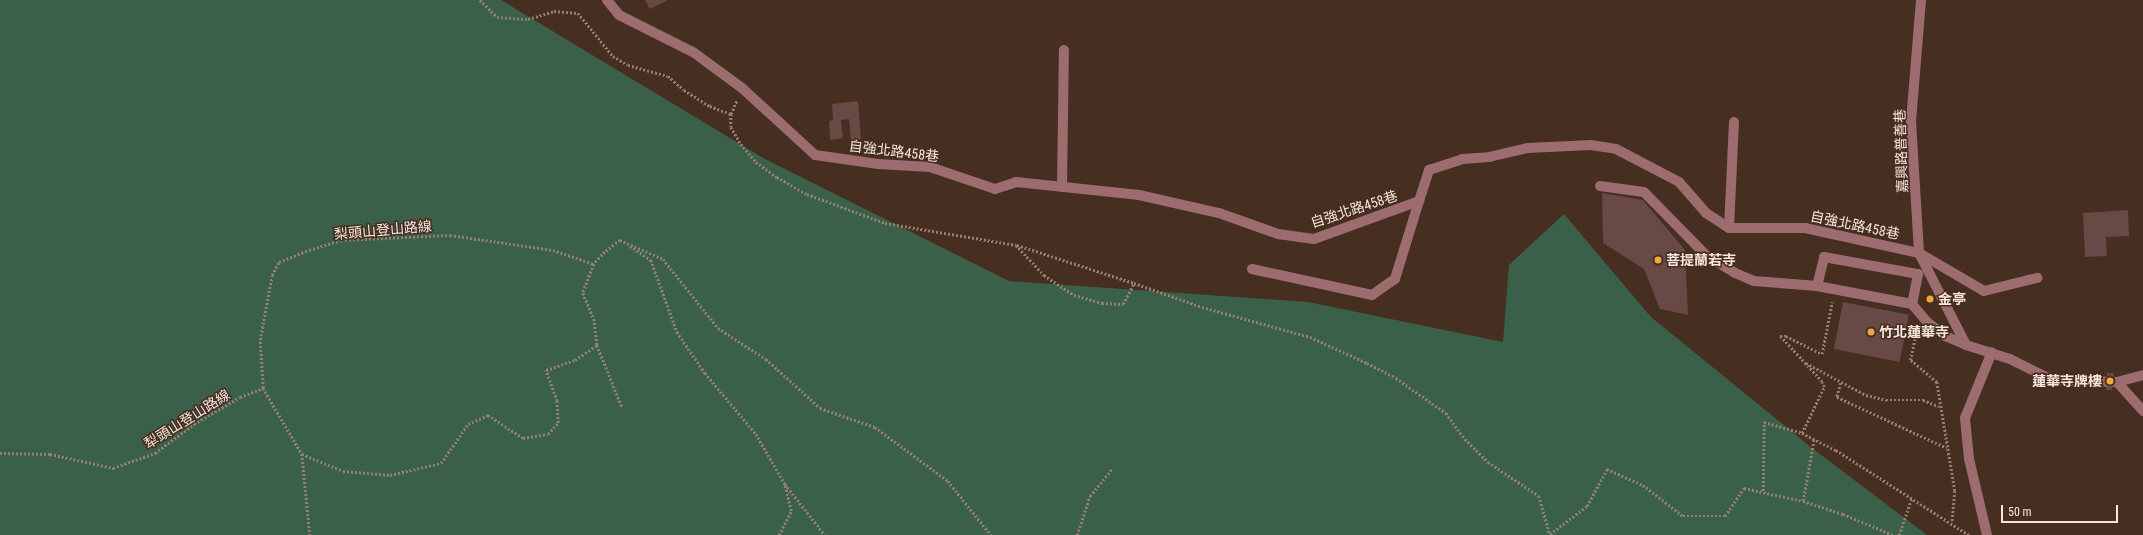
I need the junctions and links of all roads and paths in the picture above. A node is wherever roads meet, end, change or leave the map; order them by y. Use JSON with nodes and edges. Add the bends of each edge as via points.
{"nodes":[{"id":1,"x":480,"y":0,"type":"edge"},
{"id":2,"x":607,"y":0,"type":"edge"},
{"id":3,"x":1921,"y":0,"type":"edge"},
{"id":4,"x":1064,"y":50,"type":"dead end"},
{"id":5,"x":1734,"y":122,"type":"dead end"},
{"id":6,"x":1600,"y":186,"type":"dead end"},
{"id":7,"x":1062,"y":187,"type":"junction"},
{"id":8,"x":1419,"y":201,"type":"junction"},
{"id":9,"x":1729,"y":228,"type":"junction"},
{"id":10,"x":620,"y":240,"type":"junction"},
{"id":11,"x":1016,"y":245,"type":"junction"},
{"id":12,"x":1919,"y":253,"type":"junction"},
{"id":13,"x":594,"y":264,"type":"junction"},
{"id":14,"x":1252,"y":269,"type":"dead end"},
{"id":15,"x":2037,"y":278,"type":"dead end"},
{"id":16,"x":1134,"y":283,"type":"junction"},
{"id":17,"x":1817,"y":286,"type":"junction"},
{"id":18,"x":1912,"y":304,"type":"junction"},
{"id":19,"x":1832,"y":311,"type":"dead end"},
{"id":20,"x":1926,"y":320,"type":"junction"},
{"id":21,"x":597,"y":345,"type":"junction"},
{"id":22,"x":1966,"y":345,"type":"junction"},
{"id":23,"x":1992,"y":352,"type":"junction"},
{"id":24,"x":1802,"y":362,"type":"junction"},
{"id":25,"x":2143,"y":375,"type":"edge"},
{"id":26,"x":2117,"y":382,"type":"junction"},
{"id":27,"x":1841,"y":383,"type":"junction"},
{"id":28,"x":263,"y":388,"type":"junction"},
{"id":29,"x":1940,"y":406,"type":"junction"},
{"id":30,"x":622,"y":407,"type":"dead end"},
{"id":31,"x":2143,"y":411,"type":"edge"},
{"id":32,"x":1802,"y":432,"type":"junction"},
{"id":33,"x":1814,"y":439,"type":"junction"},
{"id":34,"x":1948,"y":448,"type":"junction"},
{"id":35,"x":0,"y":453,"type":"edge"},
{"id":36,"x":302,"y":454,"type":"junction"},
{"id":37,"x":1113,"y":468,"type":"dead end"},
{"id":38,"x":785,"y":484,"type":"junction"},
{"id":39,"x":1763,"y":491,"type":"junction"},
{"id":40,"x":1912,"y":498,"type":"junction"},
{"id":41,"x":1803,"y":501,"type":"junction"},
{"id":42,"x":1952,"y":524,"type":"junction"},
{"id":43,"x":1550,"y":534,"type":"edge"},
{"id":44,"x":310,"y":535,"type":"edge"},
{"id":45,"x":779,"y":535,"type":"edge"},
{"id":46,"x":825,"y":535,"type":"edge"},
{"id":47,"x":991,"y":535,"type":"edge"},
{"id":48,"x":1077,"y":535,"type":"edge"},
{"id":49,"x":1893,"y":535,"type":"edge"},
{"id":50,"x":1899,"y":535,"type":"edge"},
{"id":51,"x":1969,"y":535,"type":"edge"},
{"id":52,"x":1987,"y":535,"type":"edge"}],
"edges":[{"from":1,"to":11,"type":"path","via":[[496,17],[528,19],[554,11],[578,13],[613,56],[628,65],[668,76],[684,90],[710,106],[731,114],[731,127],[740,144],[756,162],[776,177],[807,194],[885,223]]},
{"from":2,"to":7,"type":"lane","name":"自強北路458巷","via":[[620,15],[693,52],[742,88],[814,155],[878,164],[930,167],[995,189],[1016,182]]},
{"from":3,"to":12,"type":"lane","name":"嘉興路普善巷","via":[[1911,121]]},
{"from":4,"to":7,"type":"lane"},
{"from":5,"to":9,"type":"lane"},
{"from":6,"to":17,"type":"lane","via":[[1644,192],[1707,256],[1735,273],[1754,281]]},
{"from":7,"to":8,"type":"lane","name":"自強北路458巷","via":[[1139,195],[1219,213],[1278,234],[1314,239]]},
{"from":8,"to":9,"type":"lane","name":"自強北路458巷","via":[[1429,170],[1462,159],[1489,157],[1528,148],[1592,145],[1616,149],[1679,182],[1706,213]]},
{"from":8,"to":14,"type":"lane","via":[[1395,280],[1372,295]]},
{"from":9,"to":12,"type":"lane","name":"自強北路458巷","via":[[1805,228]]},
{"from":10,"to":13,"type":"path"},
{"from":10,"to":38,"type":"path","via":[[652,260],[677,332],[705,373],[756,434]]},
{"from":10,"to":47,"type":"path","via":[[663,259],[718,328],[766,359],[820,408],[875,427],[948,481]]},
{"from":11,"to":16,"type":"path"},
{"from":11,"to":16,"type":"path","via":[[1044,275],[1074,295],[1102,303],[1123,304]]},
{"from":12,"to":15,"type":"lane","name":"自強北路458巷","via":[[1984,291]]},
{"from":12,"to":22,"type":"lane"},
{"from":13,"to":21,"type":"path","via":[[583,293],[594,319]]},
{"from":13,"to":28,"type":"path","name":"梨頭山登山路線","via":[[553,250],[450,234],[341,240],[309,250],[279,262],[272,275],[260,340]]},
{"from":16,"to":43,"type":"path","via":[[1202,307],[1310,337],[1396,378],[1446,413],[1465,439],[1488,462],[1539,496]]},
{"from":17,"to":18,"type":"lane"},
{"from":17,"to":18,"type":"lane","via":[[1824,257],[1918,274]]},
{"from":18,"to":20,"type":"lane"},
{"from":19,"to":24,"type":"path","via":[[1822,354],[1786,336],[1780,336]]},
{"from":20,"to":22,"type":"lane","via":[[1945,336]]},
{"from":20,"to":29,"type":"path","via":[[1918,329],[1910,360],[1937,382]]},
{"from":21,"to":30,"type":"path"},
{"from":21,"to":36,"type":"path","via":[[575,360],[546,370],[557,401],[558,423],[548,434],[523,438],[488,415],[468,424],[441,463],[390,475],[344,471]]},
{"from":22,"to":23,"type":"lane"},
{"from":23,"to":26,"type":"lane","via":[[2052,380]]},
{"from":23,"to":52,"type":"lane","via":[[1965,418],[1969,459]]},
{"from":24,"to":27,"type":"path"},
{"from":24,"to":32,"type":"path","via":[[1822,382],[1824,388]]},
{"from":25,"to":26,"type":"lane"},
{"from":26,"to":31,"type":"lane"},
{"from":27,"to":29,"type":"path","via":[[1866,395],[1886,400],[1923,400]]},
{"from":27,"to":34,"type":"path","via":[[1837,398]]},
{"from":28,"to":35,"type":"path","name":"犁頭山登山路線","via":[[240,397],[194,424],[155,453],[113,468],[50,454]]},
{"from":28,"to":36,"type":"path"},
{"from":29,"to":34,"type":"path"},
{"from":32,"to":33,"type":"path"},
{"from":32,"to":39,"type":"path","via":[[1764,422]]},
{"from":33,"to":40,"type":"path"},
{"from":33,"to":41,"type":"path"},
{"from":34,"to":42,"type":"path","via":[[1955,491]]},
{"from":36,"to":44,"type":"path"},
{"from":37,"to":48,"type":"path","via":[[1090,496]]},
{"from":38,"to":45,"type":"path","via":[[791,511]]},
{"from":38,"to":46,"type":"path"},
{"from":39,"to":41,"type":"path"},
{"from":39,"to":43,"type":"path","via":[[1744,488],[1725,516],[1683,516],[1643,485],[1607,469],[1587,506]]},
{"from":40,"to":42,"type":"path"},
{"from":40,"to":50,"type":"path"},
{"from":41,"to":49,"type":"path"},
{"from":42,"to":51,"type":"path"}]}
